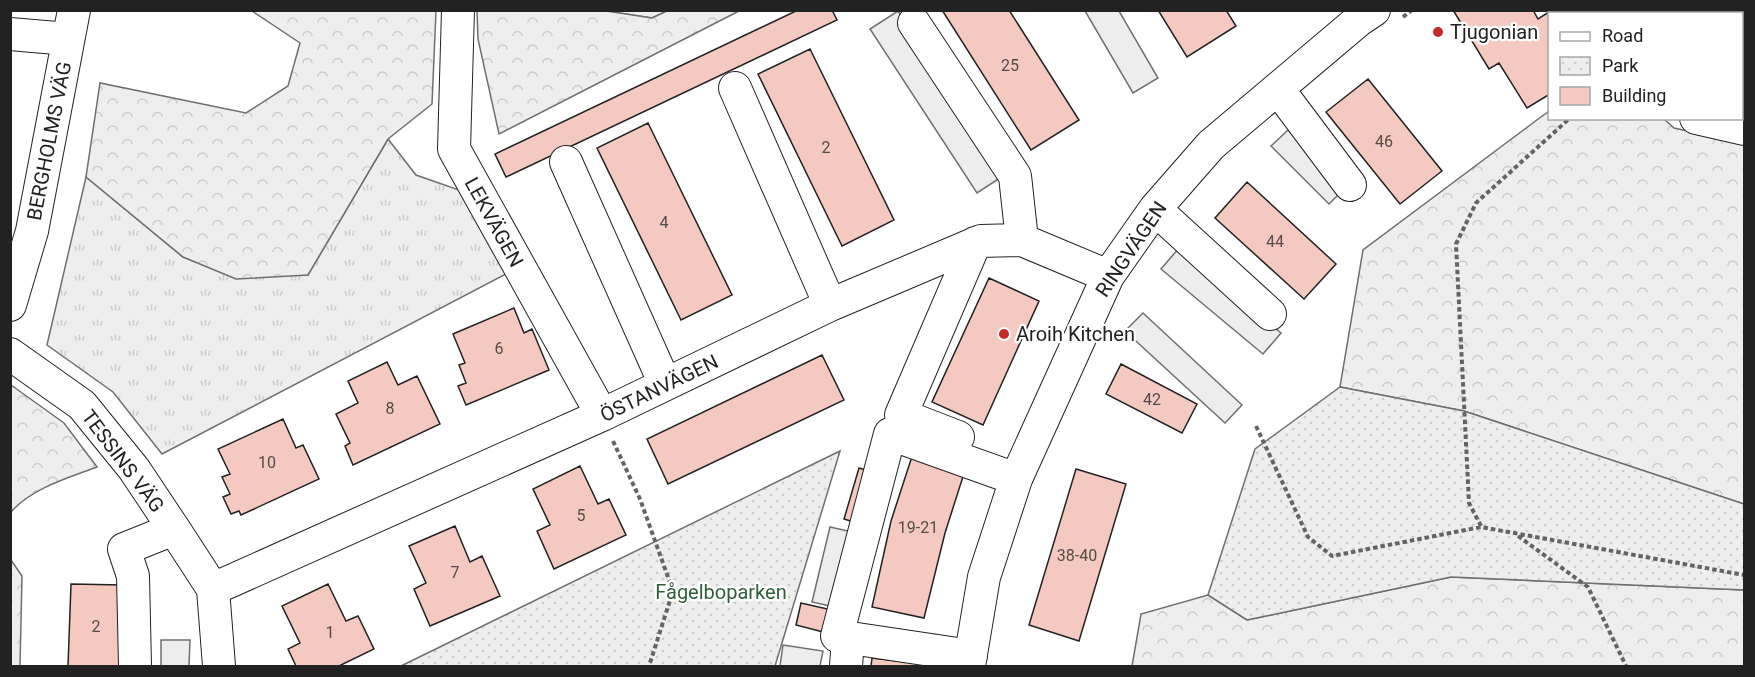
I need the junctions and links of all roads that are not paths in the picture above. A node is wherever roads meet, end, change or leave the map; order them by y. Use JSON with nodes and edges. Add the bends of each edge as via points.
{"nodes":[{"id":1,"x":458,"y":10,"type":"edge"},
{"id":2,"x":1384,"y":17,"type":"edge"},
{"id":3,"x":1340,"y":21,"type":"edge"},
{"id":4,"x":914,"y":23,"type":"dead end"},
{"id":5,"x":71,"y":25,"type":"edge"},
{"id":6,"x":10,"y":34,"type":"edge"},
{"id":7,"x":735,"y":88,"type":"dead end"},
{"id":8,"x":1278,"y":89,"type":"junction"},
{"id":9,"x":1705,"y":120,"type":"edge"},
{"id":10,"x":1744,"y":129,"type":"edge"},
{"id":11,"x":566,"y":162,"type":"dead end"},
{"id":12,"x":1350,"y":185,"type":"dead end"},
{"id":13,"x":1155,"y":210,"type":"junction"},
{"id":14,"x":1022,"y":240,"type":"junction"},
{"id":15,"x":975,"y":243,"type":"junction"},
{"id":16,"x":1108,"y":276,"type":"junction"},
{"id":17,"x":10,"y":305,"type":"edge"},
{"id":18,"x":830,"y":305,"type":"junction"},
{"id":19,"x":1270,"y":314,"type":"dead end"},
{"id":20,"x":10,"y":354,"type":"edge"},
{"id":21,"x":665,"y":384,"type":"junction"},
{"id":22,"x":602,"y":416,"type":"junction"},
{"id":23,"x":1019,"y":470,"type":"junction"},
{"id":24,"x":174,"y":529,"type":"junction"},
{"id":25,"x":213,"y":589,"type":"junction"},
{"id":26,"x":847,"y":652,"type":"edge"},
{"id":27,"x":970,"y":661,"type":"edge"},
{"id":28,"x":135,"y":666,"type":"edge"},
{"id":29,"x":219,"y":666,"type":"edge"}],
"edges":[{"from":1,"to":22,"type":"street","name":"LEKVÄGEN","via":[[454,149]]},
{"from":2,"to":3,"type":"street","name":"RINGVÄGEN"},
{"from":3,"to":8,"type":"street","name":"RINGVÄGEN"},
{"from":4,"to":14,"type":"street","via":[[1015,176]]},
{"from":5,"to":6,"type":"street"},
{"from":5,"to":17,"type":"street","name":"BERGHOLMS VÄG","via":[[32,231]]},
{"from":7,"to":18,"type":"street"},
{"from":8,"to":12,"type":"street"},
{"from":8,"to":13,"type":"street","name":"RINGVÄGEN","via":[[1211,145]]},
{"from":9,"to":10,"type":"street"},
{"from":11,"to":21,"type":"street"},
{"from":13,"to":16,"type":"street","name":"RINGVÄGEN"},
{"from":13,"to":19,"type":"street"},
{"from":14,"to":15,"type":"street","name":"ÖSTANVÄGEN"},
{"from":14,"to":16,"type":"street","name":"ÖSTANVÄGEN"},
{"from":15,"to":18,"type":"street","name":"ÖSTANVÄGEN"},
{"from":15,"to":23,"type":"street","via":[[901,415]]},
{"from":16,"to":23,"type":"street","name":"RINGVÄGEN"},
{"from":18,"to":21,"type":"street","name":"ÖSTANVÄGEN"},
{"from":20,"to":24,"type":"street","name":"TESSINS VÄG","via":[[81,405],[134,470]]},
{"from":21,"to":22,"type":"street","name":"ÖSTANVÄGEN"},
{"from":22,"to":25,"type":"street","name":"ÖSTANVÄGEN"},
{"from":23,"to":26,"type":"street","via":[[890,434],[837,636]]},
{"from":23,"to":27,"type":"street","name":"RINGVÄGEN","via":[[984,577]]},
{"from":24,"to":25,"type":"street","name":"TESSINS VÄG"},
{"from":24,"to":28,"type":"street","via":[[124,549],[133,576]]},
{"from":25,"to":29,"type":"street"},
{"from":26,"to":27,"type":"street"}]}
